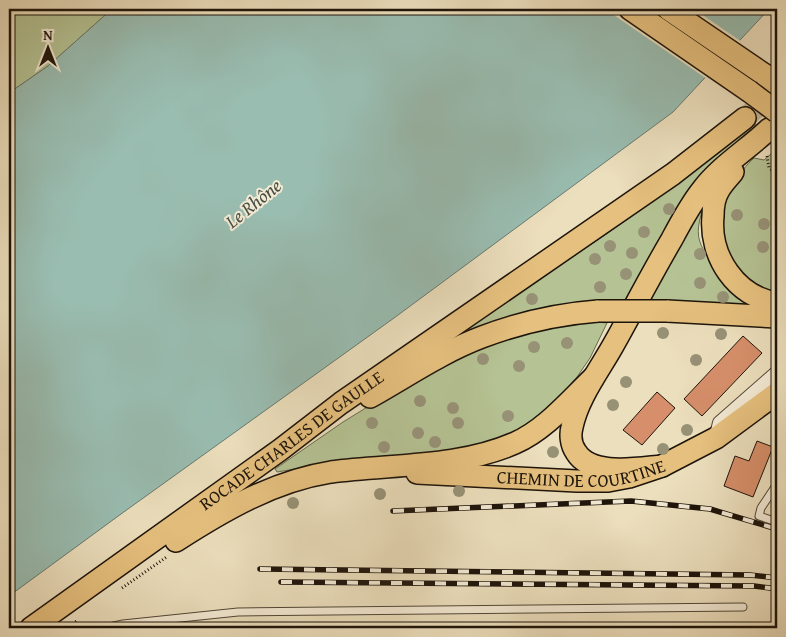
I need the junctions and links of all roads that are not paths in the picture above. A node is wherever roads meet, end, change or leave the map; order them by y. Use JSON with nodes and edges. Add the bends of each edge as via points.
{"nodes":[{"id":1,"x":630,"y":9,"type":"edge"},
{"id":2,"x":668,"y":9,"type":"edge"},
{"id":3,"x":773,"y":80,"type":"edge"},
{"id":4,"x":749,"y":91,"type":"junction"},
{"id":5,"x":777,"y":106,"type":"edge"},
{"id":6,"x":745,"y":118,"type":"tunnel mouth"},
{"id":7,"x":773,"y":120,"type":"edge"},
{"id":8,"x":759,"y":150,"type":"junction"},
{"id":9,"x":777,"y":303,"type":"edge"},
{"id":10,"x":777,"y":317,"type":"edge"},
{"id":11,"x":777,"y":373,"type":"edge"},
{"id":12,"x":593,"y":378,"type":"junction"},
{"id":13,"x":777,"y":393,"type":"edge"},
{"id":14,"x":716,"y":438,"type":"junction"},
{"id":15,"x":280,"y":450,"type":"junction"},
{"id":16,"x":662,"y":466,"type":"junction"},
{"id":17,"x":362,"y":469,"type":"junction"},
{"id":18,"x":777,"y":484,"type":"edge"},
{"id":19,"x":777,"y":522,"type":"edge"},
{"id":20,"x":743,"y":607,"type":"dead end"},
{"id":21,"x":72,"y":620,"type":"edge"},
{"id":22,"x":31,"y":628,"type":"edge"},
{"id":23,"x":52,"y":628,"type":"edge"},
{"id":24,"x":105,"y":628,"type":"edge"}],
"edges":[{"from":1,"to":4,"type":"main road"},
{"from":2,"to":3,"type":"main road"},
{"from":4,"to":5,"type":"main road","bridge":true},
{"from":4,"to":7,"type":"main road","bridge":true},
{"from":6,"to":15,"type":"main road","name":"ROCADE CHARLES DE GAULLE","via":[[673,174],[341,403]]},
{"from":7,"to":8,"type":"main road"},
{"from":8,"to":9,"type":"main road","via":[[718,191],[714,205],[713,241],[732,278],[748,292]]},
{"from":8,"to":12,"type":"main road","via":[[718,172],[702,191]]},
{"from":10,"to":15,"type":"main road","bridge":true,"via":[[598,312],[546,318],[481,337],[442,356]]},
{"from":11,"to":14,"type":"street","via":[[720,422]]},
{"from":12,"to":16,"type":"main road","via":[[571,428],[575,452],[594,466],[627,469]]},
{"from":12,"to":17,"type":"main road","via":[[533,434],[496,451]]},
{"from":13,"to":14,"type":"main road","name":"CHEMIN DE COURTINE"},
{"from":14,"to":16,"type":"main road","name":"CHEMIN DE COURTINE"},
{"from":15,"to":22,"type":"main road","name":"ROCADE CHARLES DE GAULLE"},
{"from":16,"to":17,"type":"main road","name":"CHEMIN DE COURTINE","via":[[629,478],[608,481]]},
{"from":17,"to":21,"type":"main road","via":[[304,478],[247,499],[211,518]]},
{"from":18,"to":19,"type":"lane","via":[[760,508],[759,516]]},
{"from":20,"to":24,"type":"lane","via":[[238,612]]},
{"from":21,"to":23,"type":"main road"}]}
